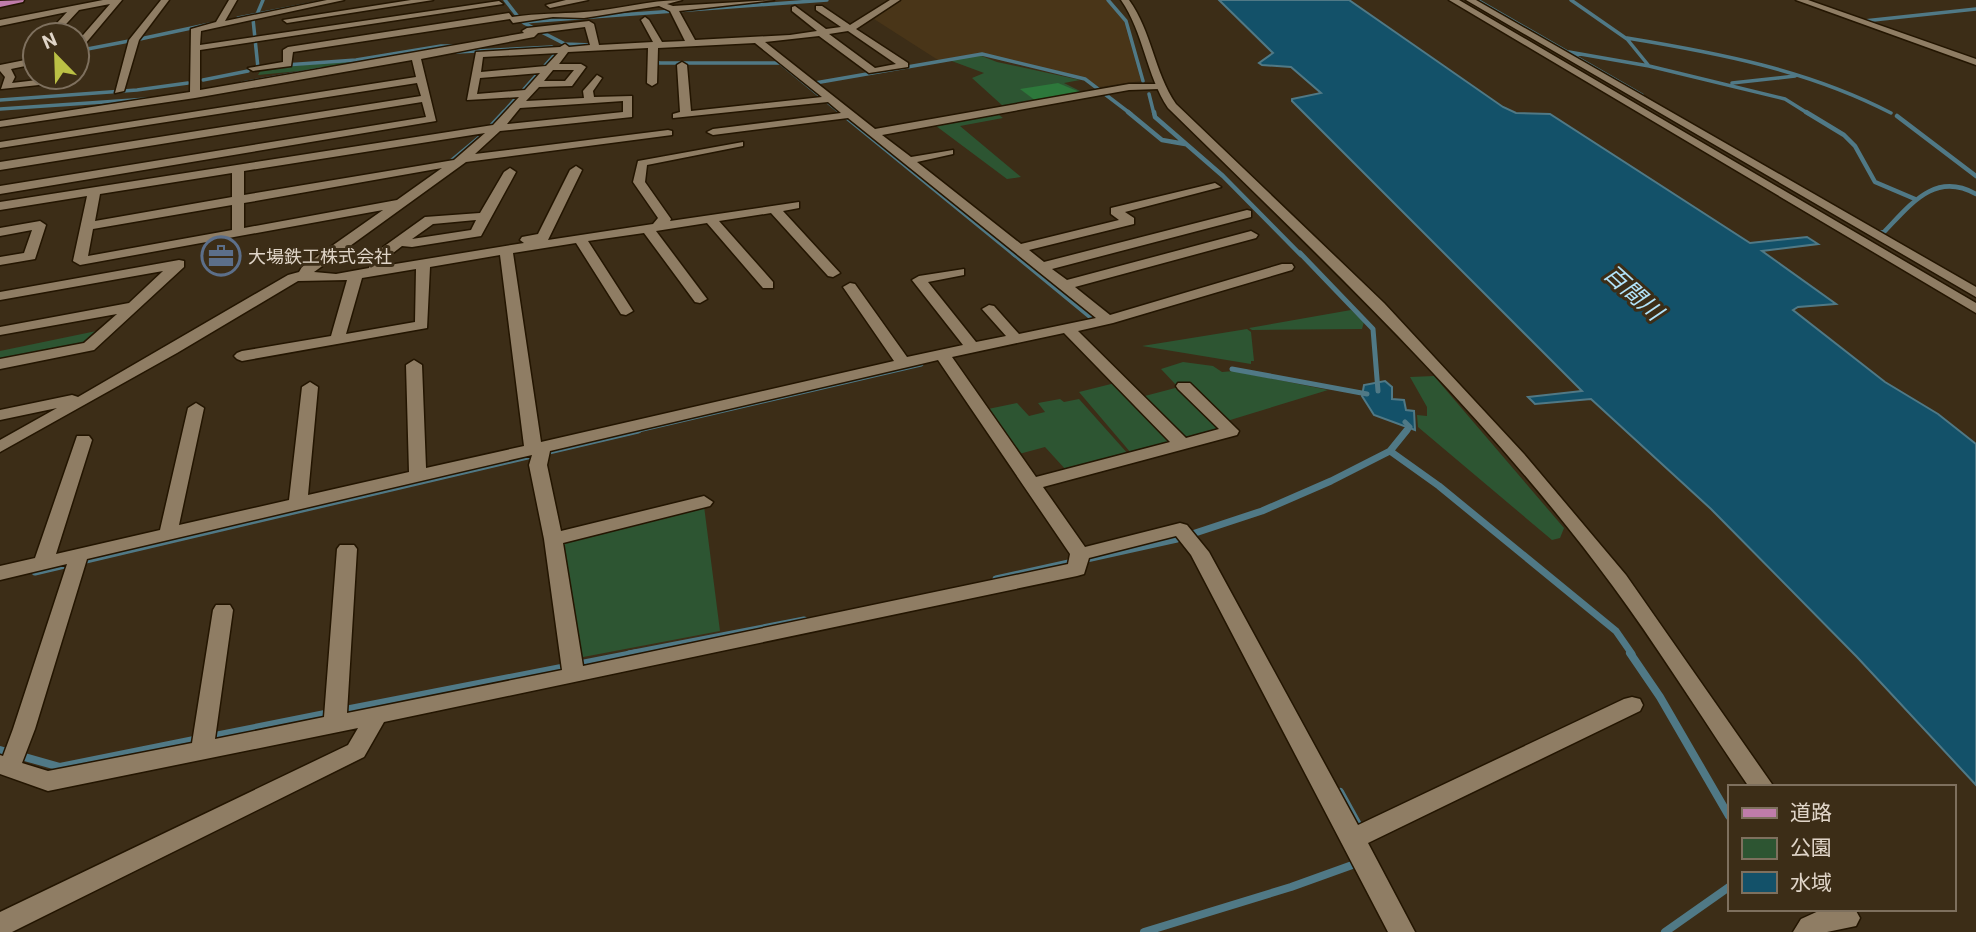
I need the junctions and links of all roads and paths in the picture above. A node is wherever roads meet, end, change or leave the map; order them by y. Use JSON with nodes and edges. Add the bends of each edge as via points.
{"nodes":[{"id":1,"x":18,"y":0,"type":"edge"},
{"id":2,"x":117,"y":0,"type":"edge"},
{"id":3,"x":165,"y":0,"type":"edge"},
{"id":4,"x":233,"y":0,"type":"edge"},
{"id":5,"x":340,"y":0,"type":"edge"},
{"id":6,"x":429,"y":0,"type":"edge"},
{"id":7,"x":584,"y":0,"type":"edge"},
{"id":8,"x":770,"y":0,"type":"edge"},
{"id":9,"x":896,"y":0,"type":"edge"},
{"id":10,"x":1125,"y":0,"type":"edge"},
{"id":11,"x":1453,"y":0,"type":"edge"},
{"id":12,"x":1470,"y":0,"type":"edge"},
{"id":13,"x":1800,"y":0,"type":"edge"},
{"id":14,"x":320,"y":2,"type":"edge"},
{"id":15,"x":498,"y":2,"type":"edge"},
{"id":16,"x":656,"y":2,"type":"edge"},
{"id":17,"x":383,"y":3,"type":"edge"},
{"id":18,"x":0,"y":4,"type":"edge"},
{"id":19,"x":550,"y":7,"type":"edge"},
{"id":20,"x":76,"y":8,"type":"junction"},
{"id":21,"x":674,"y":8,"type":"edge"},
{"id":22,"x":819,"y":8,"type":"dead end"},
{"id":23,"x":795,"y":9,"type":"dead end"},
{"id":24,"x":254,"y":18,"type":"junction"},
{"id":25,"x":511,"y":18,"type":"junction"},
{"id":26,"x":393,"y":19,"type":"junction"},
{"id":27,"x":645,"y":20,"type":"dead end"},
{"id":28,"x":64,"y":21,"type":"edge"},
{"id":29,"x":220,"y":21,"type":"dead end"},
{"id":30,"x":3,"y":23,"type":"edge"},
{"id":31,"x":850,"y":28,"type":"junction"},
{"id":32,"x":91,"y":31,"type":"edge"},
{"id":33,"x":533,"y":31,"type":"junction"},
{"id":34,"x":403,"y":32,"type":"junction"},
{"id":35,"x":823,"y":34,"type":"junction"},
{"id":36,"x":254,"y":39,"type":"junction"},
{"id":37,"x":759,"y":42,"type":"junction"},
{"id":38,"x":692,"y":44,"type":"junction"},
{"id":39,"x":477,"y":46,"type":"junction"},
{"id":40,"x":595,"y":46,"type":"junction"},
{"id":41,"x":656,"y":46,"type":"junction"},
{"id":42,"x":565,"y":47,"type":"junction"},
{"id":43,"x":195,"y":48,"type":"junction"},
{"id":44,"x":416,"y":58,"type":"junction"},
{"id":45,"x":1976,"y":62,"type":"edge"},
{"id":46,"x":21,"y":64,"type":"edge"},
{"id":47,"x":348,"y":66,"type":"junction"},
{"id":48,"x":2,"y":68,"type":"edge"},
{"id":49,"x":546,"y":69,"type":"junction"},
{"id":50,"x":255,"y":75,"type":"junction"},
{"id":51,"x":475,"y":75,"type":"junction"},
{"id":52,"x":597,"y":78,"type":"dead end"},
{"id":53,"x":422,"y":79,"type":"junction"},
{"id":54,"x":536,"y":84,"type":"junction"},
{"id":55,"x":21,"y":85,"type":"edge"},
{"id":56,"x":1159,"y":86,"type":"junction"},
{"id":57,"x":2,"y":88,"type":"edge"},
{"id":58,"x":119,"y":90,"type":"dead end"},
{"id":59,"x":228,"y":90,"type":"junction"},
{"id":60,"x":49,"y":91,"type":"edge"},
{"id":61,"x":195,"y":93,"type":"junction"},
{"id":62,"x":47,"y":96,"type":"dead end"},
{"id":63,"x":521,"y":97,"type":"junction"},
{"id":64,"x":427,"y":98,"type":"junction"},
{"id":65,"x":589,"y":100,"type":"junction"},
{"id":66,"x":826,"y":100,"type":"junction"},
{"id":67,"x":104,"y":101,"type":"dead end"},
{"id":68,"x":230,"y":109,"type":"junction"},
{"id":69,"x":845,"y":116,"type":"junction"},
{"id":70,"x":0,"y":124,"type":"edge"},
{"id":71,"x":497,"y":128,"type":"junction"},
{"id":72,"x":233,"y":129,"type":"junction"},
{"id":73,"x":713,"y":132,"type":"dead end"},
{"id":74,"x":872,"y":132,"type":"junction"},
{"id":75,"x":667,"y":133,"type":"dead end"},
{"id":76,"x":739,"y":144,"type":"dead end"},
{"id":77,"x":0,"y":145,"type":"edge"},
{"id":78,"x":236,"y":151,"type":"junction"},
{"id":79,"x":949,"y":152,"type":"dead end"},
{"id":80,"x":908,"y":161,"type":"junction"},
{"id":81,"x":455,"y":162,"type":"junction"},
{"id":82,"x":0,"y":166,"type":"edge"},
{"id":83,"x":238,"y":169,"type":"junction"},
{"id":84,"x":576,"y":170,"type":"dead end"},
{"id":85,"x":510,"y":172,"type":"dead end"},
{"id":86,"x":1215,"y":187,"type":"dead end"},
{"id":87,"x":0,"y":190,"type":"edge"},
{"id":88,"x":94,"y":192,"type":"junction"},
{"id":89,"x":238,"y":200,"type":"junction"},
{"id":90,"x":396,"y":204,"type":"junction"},
{"id":91,"x":795,"y":205,"type":"dead end"},
{"id":92,"x":0,"y":206,"type":"edge"},
{"id":93,"x":774,"y":209,"type":"junction"},
{"id":94,"x":1247,"y":215,"type":"dead end"},
{"id":95,"x":484,"y":216,"type":"junction"},
{"id":96,"x":710,"y":219,"type":"junction"},
{"id":97,"x":87,"y":226,"type":"junction"},
{"id":98,"x":652,"y":228,"type":"junction"},
{"id":99,"x":0,"y":232,"type":"edge"},
{"id":100,"x":238,"y":233,"type":"junction"},
{"id":101,"x":1251,"y":235,"type":"dead end"},
{"id":102,"x":580,"y":239,"type":"junction"},
{"id":103,"x":400,"y":242,"type":"junction"},
{"id":104,"x":1019,"y":249,"type":"junction"},
{"id":105,"x":506,"y":250,"type":"junction"},
{"id":106,"x":0,"y":261,"type":"edge"},
{"id":107,"x":423,"y":263,"type":"junction"},
{"id":108,"x":1042,"y":267,"type":"junction"},
{"id":109,"x":1287,"y":268,"type":"dead end"},
{"id":110,"x":376,"y":271,"type":"junction"},
{"id":111,"x":959,"y":272,"type":"dead end"},
{"id":112,"x":833,"y":273,"type":"dead end"},
{"id":113,"x":356,"y":274,"type":"junction"},
{"id":114,"x":297,"y":275,"type":"junction"},
{"id":115,"x":768,"y":285,"type":"dead end"},
{"id":116,"x":1065,"y":285,"type":"junction"},
{"id":117,"x":850,"y":287,"type":"dead end"},
{"id":118,"x":1976,"y":293,"type":"edge"},
{"id":119,"x":0,"y":296,"type":"edge"},
{"id":120,"x":701,"y":299,"type":"dead end"},
{"id":121,"x":134,"y":306,"type":"junction"},
{"id":122,"x":989,"y":309,"type":"dead end"},
{"id":123,"x":1976,"y":309,"type":"edge"},
{"id":124,"x":626,"y":311,"type":"dead end"},
{"id":125,"x":1108,"y":320,"type":"junction"},
{"id":126,"x":0,"y":331,"type":"edge"},
{"id":127,"x":1069,"y":331,"type":"junction"},
{"id":128,"x":1016,"y":339,"type":"junction"},
{"id":129,"x":337,"y":340,"type":"junction"},
{"id":130,"x":973,"y":348,"type":"junction"},
{"id":131,"x":242,"y":356,"type":"dead end"},
{"id":132,"x":944,"y":357,"type":"junction"},
{"id":133,"x":903,"y":363,"type":"junction"},
{"id":134,"x":0,"y":365,"type":"edge"},
{"id":135,"x":414,"y":365,"type":"dead end"},
{"id":136,"x":1184,"y":386,"type":"dead end"},
{"id":137,"x":310,"y":387,"type":"dead end"},
{"id":138,"x":196,"y":408,"type":"dead end"},
{"id":139,"x":0,"y":415,"type":"edge"},
{"id":140,"x":83,"y":440,"type":"dead end"},
{"id":141,"x":1182,"y":444,"type":"junction"},
{"id":142,"x":0,"y":447,"type":"edge"},
{"id":143,"x":539,"y":451,"type":"junction"},
{"id":144,"x":418,"y":476,"type":"junction"},
{"id":145,"x":1032,"y":484,"type":"junction"},
{"id":146,"x":704,"y":502,"type":"dead end"},
{"id":147,"x":298,"y":504,"type":"junction"},
{"id":148,"x":168,"y":534,"type":"junction"},
{"id":149,"x":553,"y":539,"type":"junction"},
{"id":150,"x":347,"y":549,"type":"dead end"},
{"id":151,"x":78,"y":559,"type":"junction"},
{"id":152,"x":1079,"y":559,"type":"junction"},
{"id":153,"x":43,"y":563,"type":"junction"},
{"id":154,"x":0,"y":573,"type":"edge"},
{"id":155,"x":223,"y":610,"type":"dead end"},
{"id":156,"x":572,"y":668,"type":"junction"},
{"id":157,"x":1632,"y":705,"type":"dead end"},
{"id":158,"x":377,"y":715,"type":"junction"},
{"id":159,"x":336,"y":716,"type":"junction"},
{"id":160,"x":204,"y":742,"type":"junction"},
{"id":161,"x":10,"y":759,"type":"edge"},
{"id":162,"x":1761,"y":785,"type":"edge"},
{"id":163,"x":1359,"y":836,"type":"junction"},
{"id":164,"x":1848,"y":920,"type":"edge"},
{"id":165,"x":0,"y":925,"type":"edge"},
{"id":166,"x":1812,"y":929,"type":"edge"},
{"id":167,"x":1402,"y":932,"type":"edge"}],
"edges":[{"from":1,"to":18,"type":"main road"},
{"from":1,"to":30,"type":"street"},
{"from":2,"to":20,"type":"street"},
{"from":2,"to":32,"type":"street"},
{"from":3,"to":58,"type":"street","via":[[134,40]]},
{"from":4,"to":29,"type":"street"},
{"from":5,"to":14,"type":"street"},
{"from":6,"to":17,"type":"street"},
{"from":7,"to":19,"type":"street"},
{"from":8,"to":21,"type":"street"},
{"from":9,"to":31,"type":"street"},
{"from":10,"to":56,"type":"street","via":[[1140,23]]},
{"from":11,"to":123,"type":"street"},
{"from":12,"to":118,"type":"street"},
{"from":13,"to":45,"type":"street"},
{"from":14,"to":24,"type":"street"},
{"from":15,"to":25,"type":"street"},
{"from":15,"to":26,"type":"street"},
{"from":16,"to":19,"type":"street","via":[[584,15]]},
{"from":16,"to":21,"type":"street"},
{"from":17,"to":24,"type":"street"},
{"from":17,"to":26,"type":"street"},
{"from":19,"to":25,"type":"street"},
{"from":20,"to":28,"type":"street"},
{"from":20,"to":30,"type":"street"},
{"from":21,"to":38,"type":"street"},
{"from":22,"to":31,"type":"street"},
{"from":23,"to":35,"type":"street"},
{"from":24,"to":36,"type":"street"},
{"from":24,"to":43,"type":"street","via":[[196,29]]},
{"from":25,"to":33,"type":"street"},
{"from":25,"to":34,"type":"street"},
{"from":26,"to":34,"type":"street"},
{"from":26,"to":36,"type":"street"},
{"from":27,"to":41,"type":"street"},
{"from":31,"to":35,"type":"street"},
{"from":31,"to":35,"type":"street","via":[[905,65],[873,71]]},
{"from":33,"to":39,"type":"street"},
{"from":33,"to":40,"type":"street","via":[[589,24]]},
{"from":33,"to":42,"type":"street"},
{"from":34,"to":50,"type":"street","via":[[288,50],[288,64]]},
{"from":35,"to":37,"type":"street"},
{"from":36,"to":43,"type":"street"},
{"from":36,"to":50,"type":"street"},
{"from":37,"to":38,"type":"street"},
{"from":37,"to":66,"type":"street"},
{"from":38,"to":41,"type":"street"},
{"from":39,"to":44,"type":"street"},
{"from":39,"to":47,"type":"street","via":[[469,40]]},
{"from":40,"to":41,"type":"street"},
{"from":40,"to":42,"type":"street"},
{"from":41,"to":66,"type":"street","via":[[681,116]]},
{"from":42,"to":49,"type":"street"},
{"from":42,"to":51,"type":"street","via":[[479,54]]},
{"from":43,"to":61,"type":"street"},
{"from":44,"to":47,"type":"street"},
{"from":44,"to":53,"type":"street"},
{"from":46,"to":48,"type":"street"},
{"from":47,"to":50,"type":"street"},
{"from":48,"to":57,"type":"street","via":[[10,77]]},
{"from":49,"to":51,"type":"street"},
{"from":49,"to":54,"type":"street"},
{"from":49,"to":54,"type":"street","via":[[581,67],[568,84]]},
{"from":50,"to":59,"type":"street"},
{"from":50,"to":61,"type":"street"},
{"from":51,"to":63,"type":"street","via":[[471,98]]},
{"from":52,"to":65,"type":"street","via":[[588,91]]},
{"from":53,"to":64,"type":"street"},
{"from":53,"to":68,"type":"street"},
{"from":54,"to":63,"type":"street"},
{"from":55,"to":57,"type":"street"},
{"from":56,"to":74,"type":"street","via":[[1102,91]]},
{"from":56,"to":162,"type":"street","via":[[1189,124],[1379,306],[1518,458],[1619,580]]},
{"from":59,"to":61,"type":"street"},
{"from":59,"to":68,"type":"street"},
{"from":60,"to":62,"type":"street"},
{"from":61,"to":67,"type":"street"},
{"from":61,"to":70,"type":"street"},
{"from":63,"to":65,"type":"street"},
{"from":63,"to":71,"type":"street"},
{"from":64,"to":72,"type":"street"},
{"from":64,"to":78,"type":"street","via":[[432,119]]},
{"from":65,"to":71,"type":"street","via":[[628,98],[628,115]]},
{"from":66,"to":69,"type":"street"},
{"from":68,"to":72,"type":"street"},
{"from":68,"to":77,"type":"street"},
{"from":69,"to":73,"type":"street"},
{"from":69,"to":74,"type":"street"},
{"from":71,"to":81,"type":"street"},
{"from":71,"to":83,"type":"street"},
{"from":72,"to":78,"type":"street"},
{"from":72,"to":82,"type":"street"},
{"from":74,"to":80,"type":"street"},
{"from":75,"to":81,"type":"street"},
{"from":76,"to":98,"type":"street","via":[[642,163],[639,182],[665,219]]},
{"from":78,"to":87,"type":"street"},
{"from":79,"to":80,"type":"street"},
{"from":80,"to":104,"type":"street"},
{"from":81,"to":89,"type":"street"},
{"from":81,"to":90,"type":"street"},
{"from":83,"to":88,"type":"street"},
{"from":83,"to":89,"type":"street"},
{"from":84,"to":105,"type":"street","via":[[543,237],[511,242]]},
{"from":85,"to":95,"type":"street"},
{"from":86,"to":104,"type":"street","via":[[1115,211],[1129,222]]},
{"from":88,"to":92,"type":"street"},
{"from":88,"to":97,"type":"street"},
{"from":89,"to":97,"type":"street"},
{"from":89,"to":100,"type":"street"},
{"from":90,"to":100,"type":"street"},
{"from":90,"to":114,"type":"street"},
{"from":91,"to":93,"type":"street"},
{"from":93,"to":96,"type":"street"},
{"from":93,"to":112,"type":"street"},
{"from":94,"to":108,"type":"street"},
{"from":95,"to":103,"type":"street","via":[[430,220]]},
{"from":95,"to":103,"type":"street","via":[[476,233]]},
{"from":96,"to":98,"type":"street"},
{"from":96,"to":115,"type":"street"},
{"from":97,"to":100,"type":"street","via":[[80,261]]},
{"from":98,"to":102,"type":"street"},
{"from":98,"to":120,"type":"street"},
{"from":99,"to":106,"type":"street","via":[[40,225],[30,256]]},
{"from":101,"to":116,"type":"street"},
{"from":102,"to":105,"type":"street"},
{"from":102,"to":124,"type":"street"},
{"from":103,"to":110,"type":"street","via":[[377,258]]},
{"from":104,"to":108,"type":"street"},
{"from":105,"to":107,"type":"street"},
{"from":105,"to":143,"type":"street"},
{"from":107,"to":110,"type":"street"},
{"from":107,"to":129,"type":"street","via":[[422,325]]},
{"from":108,"to":116,"type":"street"},
{"from":109,"to":125,"type":"street"},
{"from":110,"to":113,"type":"street"},
{"from":111,"to":130,"type":"street","via":[[919,280]]},
{"from":113,"to":114,"type":"street","via":[[336,278]]},
{"from":113,"to":129,"type":"street"},
{"from":114,"to":139,"type":"street","via":[[68,402]]},
{"from":114,"to":142,"type":"street"},
{"from":116,"to":125,"type":"street"},
{"from":117,"to":133,"type":"street"},
{"from":119,"to":121,"type":"street","via":[[179,264]]},
{"from":121,"to":126,"type":"street"},
{"from":121,"to":134,"type":"street","via":[[89,346]]},
{"from":122,"to":128,"type":"street"},
{"from":125,"to":127,"type":"street"},
{"from":127,"to":128,"type":"street"},
{"from":127,"to":141,"type":"street"},
{"from":128,"to":130,"type":"street"},
{"from":129,"to":131,"type":"street"},
{"from":130,"to":132,"type":"street"},
{"from":132,"to":133,"type":"street"},
{"from":132,"to":145,"type":"street"},
{"from":133,"to":143,"type":"street"},
{"from":135,"to":144,"type":"street"},
{"from":136,"to":141,"type":"street","via":[[1231,431]]},
{"from":137,"to":147,"type":"street"},
{"from":138,"to":148,"type":"street"},
{"from":140,"to":153,"type":"street"},
{"from":141,"to":145,"type":"street"},
{"from":143,"to":144,"type":"street"},
{"from":143,"to":149,"type":"street"},
{"from":144,"to":147,"type":"street"},
{"from":145,"to":152,"type":"street"},
{"from":146,"to":149,"type":"street"},
{"from":147,"to":148,"type":"street"},
{"from":148,"to":151,"type":"street"},
{"from":149,"to":156,"type":"street"},
{"from":150,"to":159,"type":"street"},
{"from":151,"to":153,"type":"street"},
{"from":151,"to":161,"type":"street"},
{"from":152,"to":156,"type":"street","via":[[1077,569]]},
{"from":152,"to":163,"type":"street","via":[[1180,529],[1199,552]]},
{"from":153,"to":154,"type":"street"},
{"from":155,"to":160,"type":"street"},
{"from":156,"to":158,"type":"street"},
{"from":157,"to":163,"type":"street"},
{"from":158,"to":159,"type":"street"},
{"from":158,"to":165,"type":"street","via":[[356,751]]},
{"from":159,"to":160,"type":"street"},
{"from":160,"to":161,"type":"street","via":[[48,781],[33,778]]},
{"from":163,"to":167,"type":"street"},
{"from":164,"to":166,"type":"street","via":[[1831,918]]}]}
